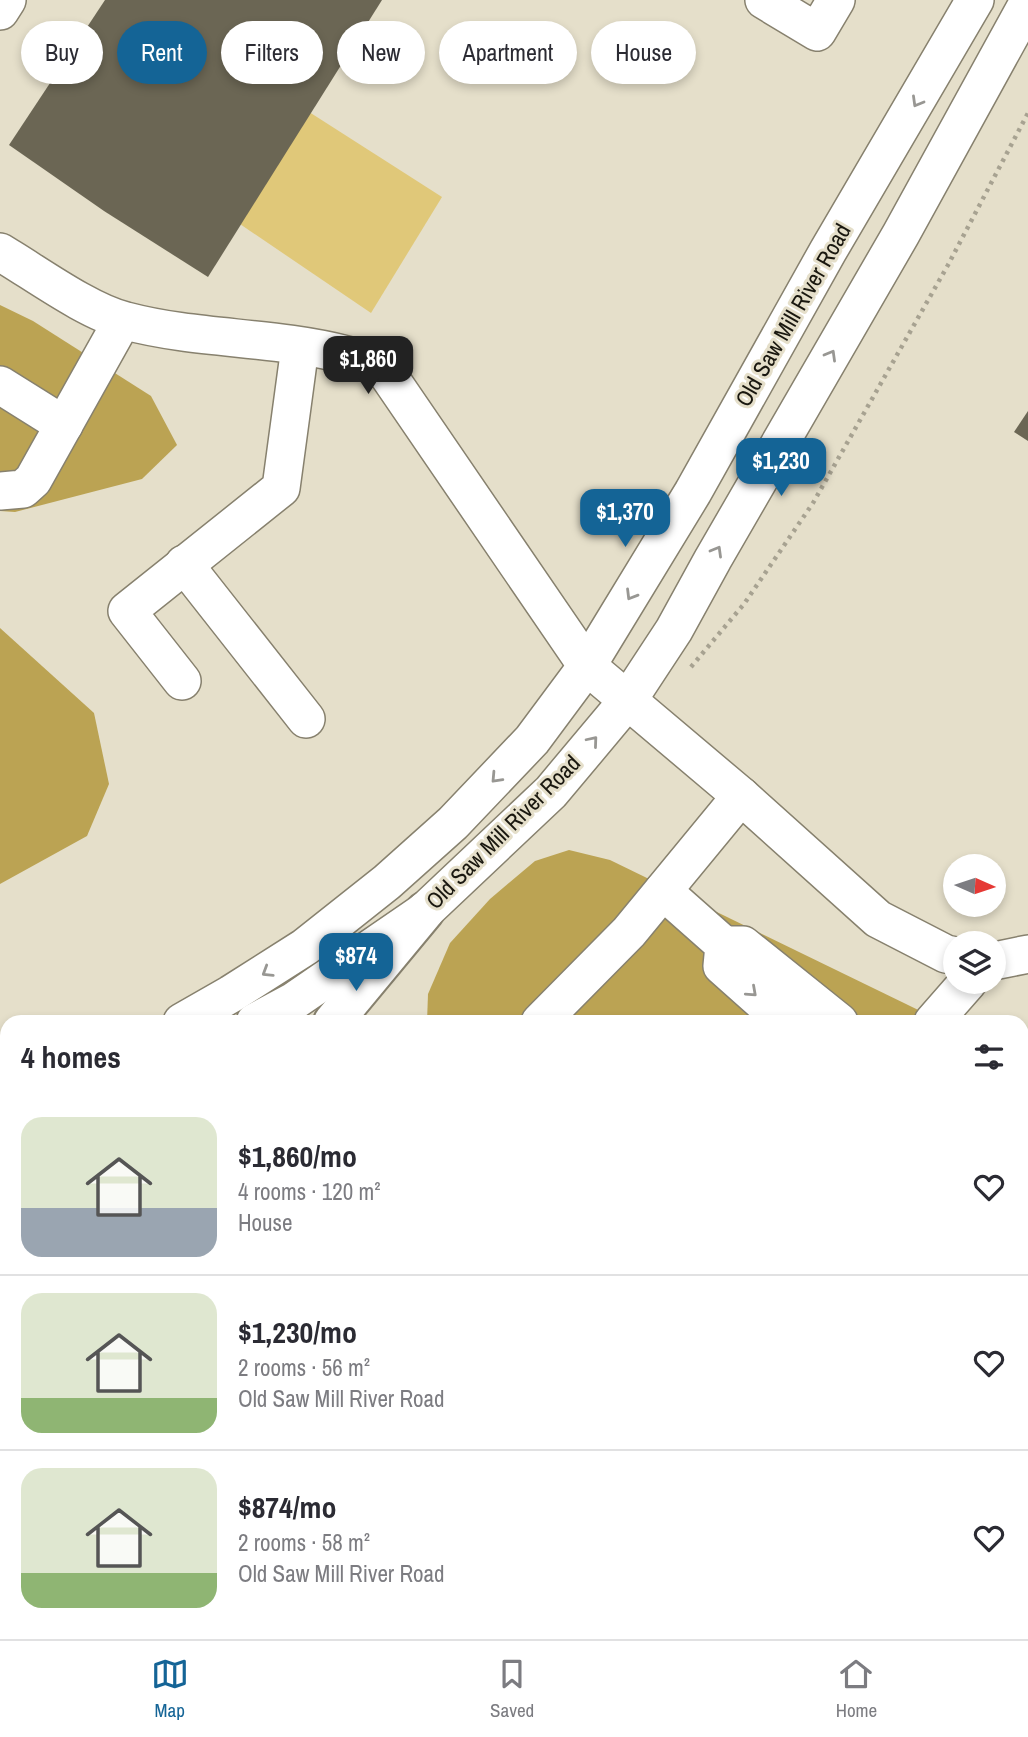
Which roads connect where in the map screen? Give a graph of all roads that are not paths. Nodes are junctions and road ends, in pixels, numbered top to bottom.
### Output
1 (7, 0) edge
2 (764, 0) edge
3 (836, 0) edge
4 (975, 0) edge
5 (1028, 3) edge
6 (0, 11) edge
7 (0, 252) edge
8 (122, 321) junction
9 (300, 347) junction
10 (0, 385) edge
11 (64, 425) junction
12 (0, 491) edge
13 (184, 564) junction
14 (587, 666) junction
15 (182, 681) dead end
16 (628, 701) junction
17 (306, 719) dead end
18 (741, 796) junction
19 (663, 891) junction
20 (425, 911) junction
21 (724, 945) junction
22 (943, 952) edge
23 (1028, 954) edge
24 (1006, 959) edge
25 (958, 994) edge
26 (194, 1015) edge
27 (268, 1015) edge
28 (339, 1015) edge
29 (547, 1015) edge
30 (777, 1015) edge
31 (830, 1015) edge
32 (939, 1015) edge

1 - 6 street
2 - 3 street
4 -> 14 street, Old Saw Mill River Road
16 -> 5 street, Old Saw Mill River Road
7 - 8 street
8 - 9 street
8 - 11 street
9 - 13 street
9 - 14 street
10 - 11 street
11 - 12 street
13 - 15 street
13 - 17 street
14 - 16 street
14 -> 26 street, Old Saw Mill River Road
16 - 18 street
20 -> 16 street, Old Saw Mill River Road
18 - 19 street
18 - 22 street
19 - 21 street
19 - 29 street
20 - 27 street, Old Saw Mill River Road
20 - 28 main road
21 -> 30 street
21 - 31 street
23 - 24 street
25 - 32 street

